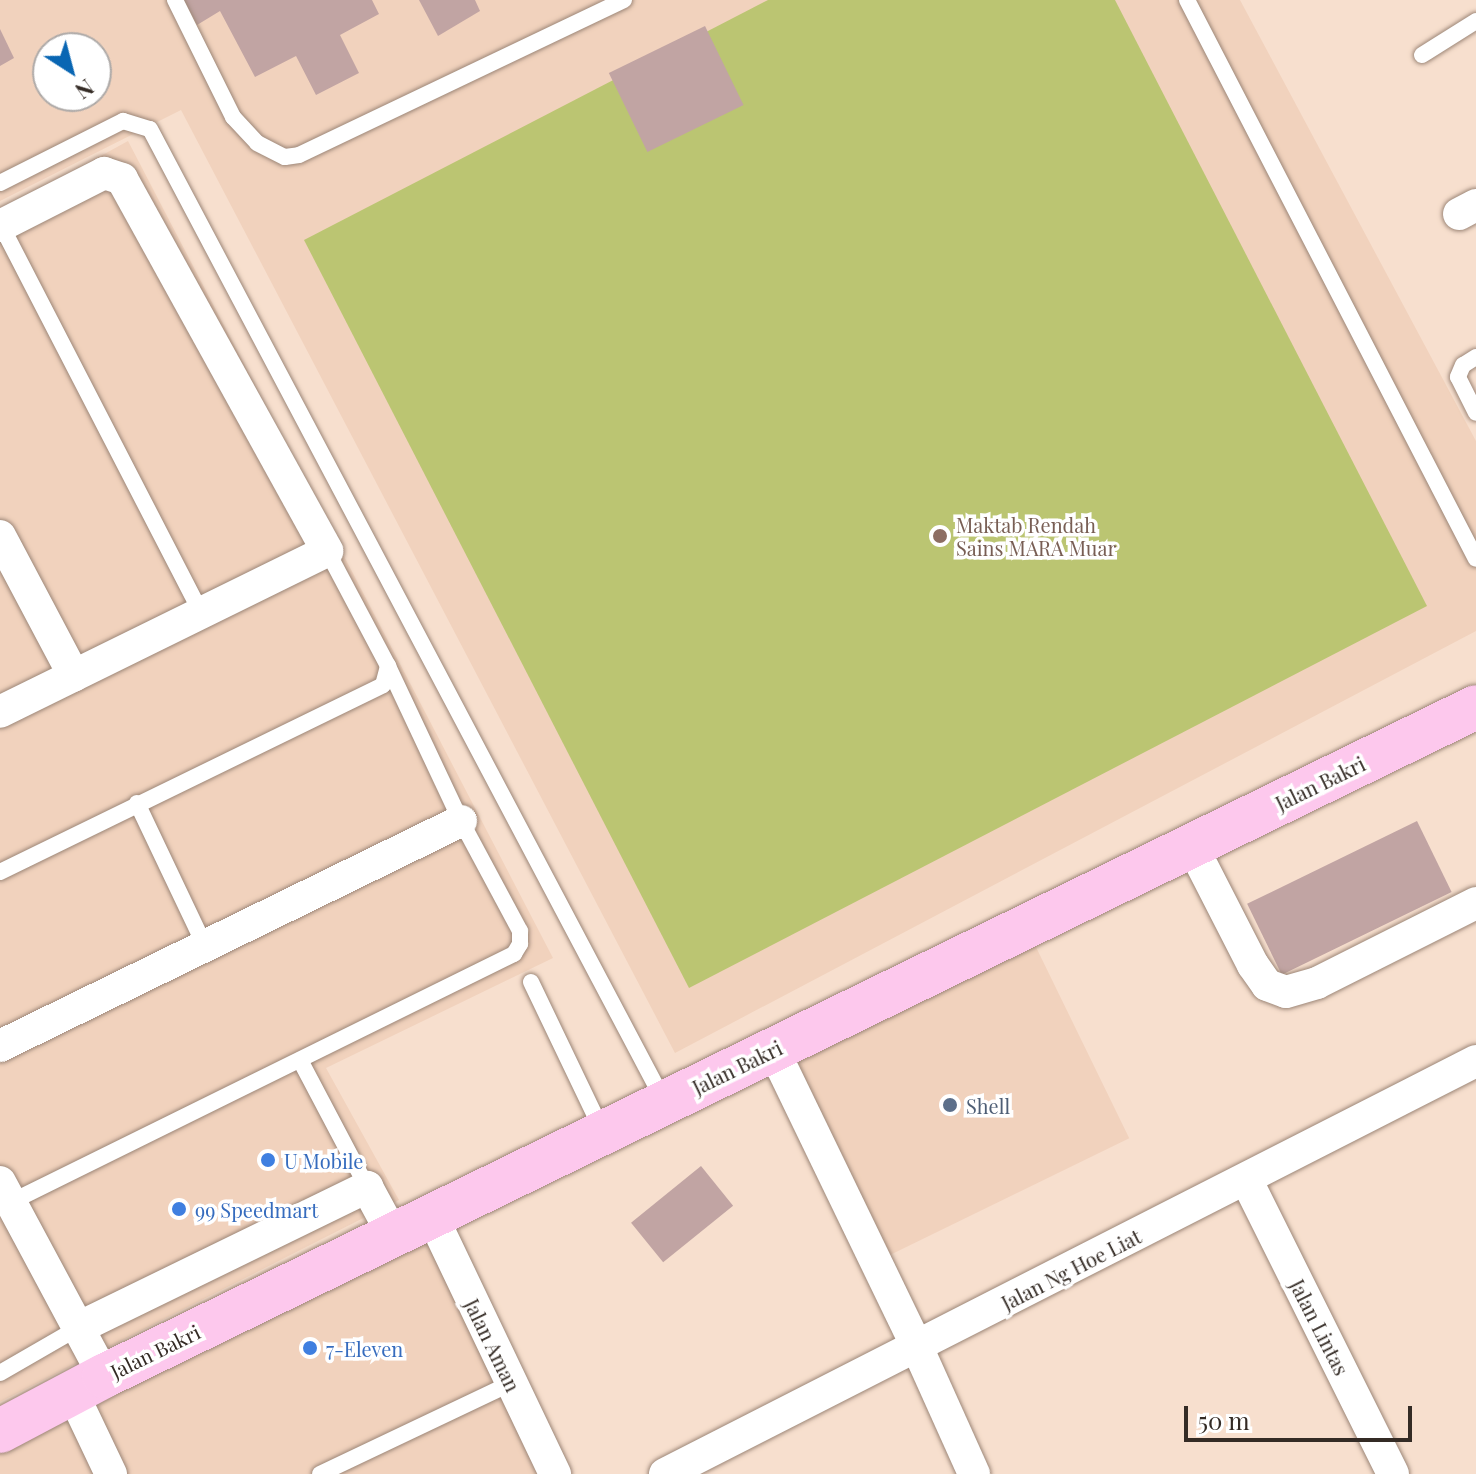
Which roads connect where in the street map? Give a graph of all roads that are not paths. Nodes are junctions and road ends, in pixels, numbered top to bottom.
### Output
1 (175, 0) edge
2 (624, 0) edge
3 (1187, 0) edge
4 (1476, 21) edge
5 (1422, 55) dead end
6 (0, 183) edge
7 (1, 225) edge
8 (1476, 357) edge
9 (1476, 413) edge
10 (0, 536) edge
11 (327, 551) junction
12 (1476, 559) edge
13 (201, 613) junction
14 (388, 666) junction
15 (74, 676) junction
16 (0, 712) edge
17 (1472, 719) edge
18 (137, 803) junction
19 (461, 821) junction
20 (1192, 846) junction
21 (0, 872) edge
22 (1476, 903) edge
23 (206, 948) junction
24 (531, 982) dead end
25 (0, 1046) edge
26 (773, 1049) junction
27 (300, 1060) junction
28 (1476, 1061) edge
29 (665, 1102) junction
30 (603, 1132) junction
31 (1247, 1181) junction
32 (367, 1187) junction
33 (6, 1192) edge
34 (432, 1216) junction
35 (393, 1235) junction
36 (78, 1328) junction
37 (911, 1334) junction
38 (0, 1373) edge
39 (512, 1383) junction
40 (88, 1384) junction
41 (0, 1431) edge
42 (111, 1474) edge
43 (320, 1474) edge
44 (555, 1474) edge
45 (665, 1474) edge
46 (974, 1474) edge
47 (1393, 1474) edge

1 - 2 lane
3 - 12 lane
4 - 5 lane
6 - 29 lane
7 - 11 street
7 - 13 lane
8 - 9 lane
10 - 15 street
11 - 13 street
11 - 14 lane
13 - 15 street
14 - 18 lane
14 - 19 lane
15 - 16 street
17 - 20 main road, Jalan Bakri
18 - 21 lane
18 - 23 lane
19 - 23 street
19 - 27 lane
20 - 22 street
20 - 26 main road, Jalan Bakri
23 - 25 street
24 - 30 lane
26 - 29 main road, Jalan Bakri
26 - 37 street
27 - 32 lane
27 - 33 lane
28 - 31 street, Jalan Ng Hoe Liat
29 - 30 main road, Jalan Bakri
30 - 34 main road, Jalan Bakri
31 - 37 street, Jalan Ng Hoe Liat
31 - 47 street, Jalan Lintas
32 - 35 street
32 - 36 street
33 - 36 street
34 - 35 main road, Jalan Bakri
34 - 39 street, Jalan Aman
35 - 40 main road, Jalan Bakri
36 - 38 lane
36 - 40 street
37 - 45 street, Jalan Ng Hoe Liat
37 - 46 street
39 - 43 lane
39 - 44 street, Jalan Aman
40 - 41 main road, Jalan Bakri
40 - 42 street

